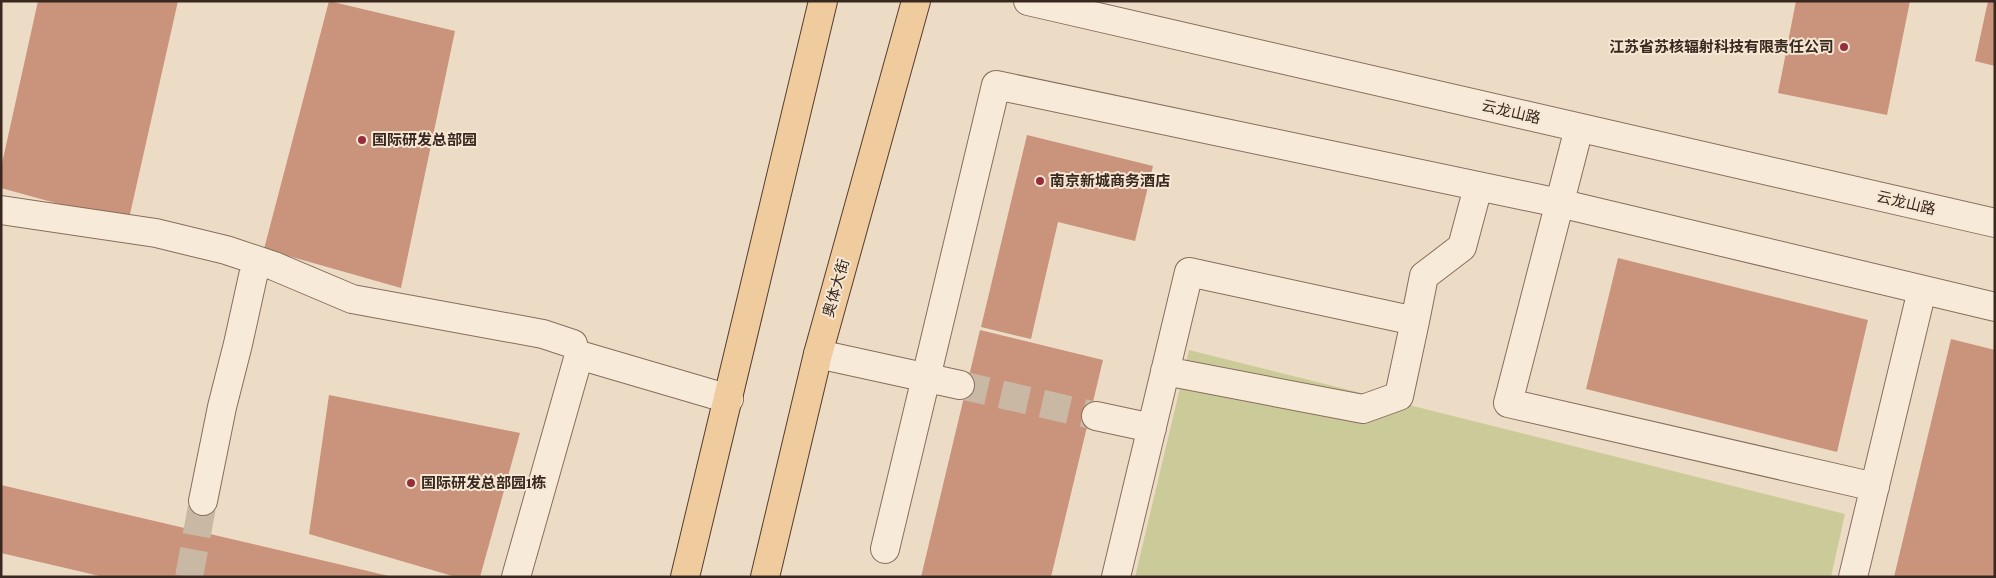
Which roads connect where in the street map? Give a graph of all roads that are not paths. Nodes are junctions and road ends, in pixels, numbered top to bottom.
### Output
1 (823, 1) edge
2 (916, 1) edge
3 (1028, 1) edge
4 (1579, 128) junction
5 (1478, 187) junction
6 (1558, 203) junction
7 (1, 210) edge
8 (1995, 223) edge
9 (259, 261) junction
10 (1922, 290) junction
11 (1995, 307) edge
12 (1415, 321) junction
13 (573, 344) dead end
14 (818, 354) junction
15 (1166, 371) junction
16 (926, 378) junction
17 (960, 385) tunnel mouth
18 (729, 399) junction
19 (1096, 416) tunnel mouth
20 (1152, 428) junction
21 (1875, 486) junction
22 (202, 501) tunnel mouth
23 (885, 549) dead end
24 (516, 577) edge
25 (685, 577) edge
26 (765, 577) edge
27 (1116, 577) edge
28 (1853, 577) edge

1 - 18 main road
2 - 14 main road, 奥体大街
3 - 4 street, 云龙山路
4 - 6 street
4 - 8 street, 云龙山路
5 - 6 street
5 - 12 street
5 - 16 street
6 - 10 street
6 - 21 street
7 - 9 street
9 - 13 street
9 - 22 street
10 - 11 street
10 - 21 street
12 - 15 street
12 - 15 street
14 - 16 street
14 - 26 main road, 奥体大街
15 - 20 street
16 - 17 street
16 - 23 street
18 - 24 street
18 - 25 main road
19 - 20 street
20 - 27 street
21 - 28 street

